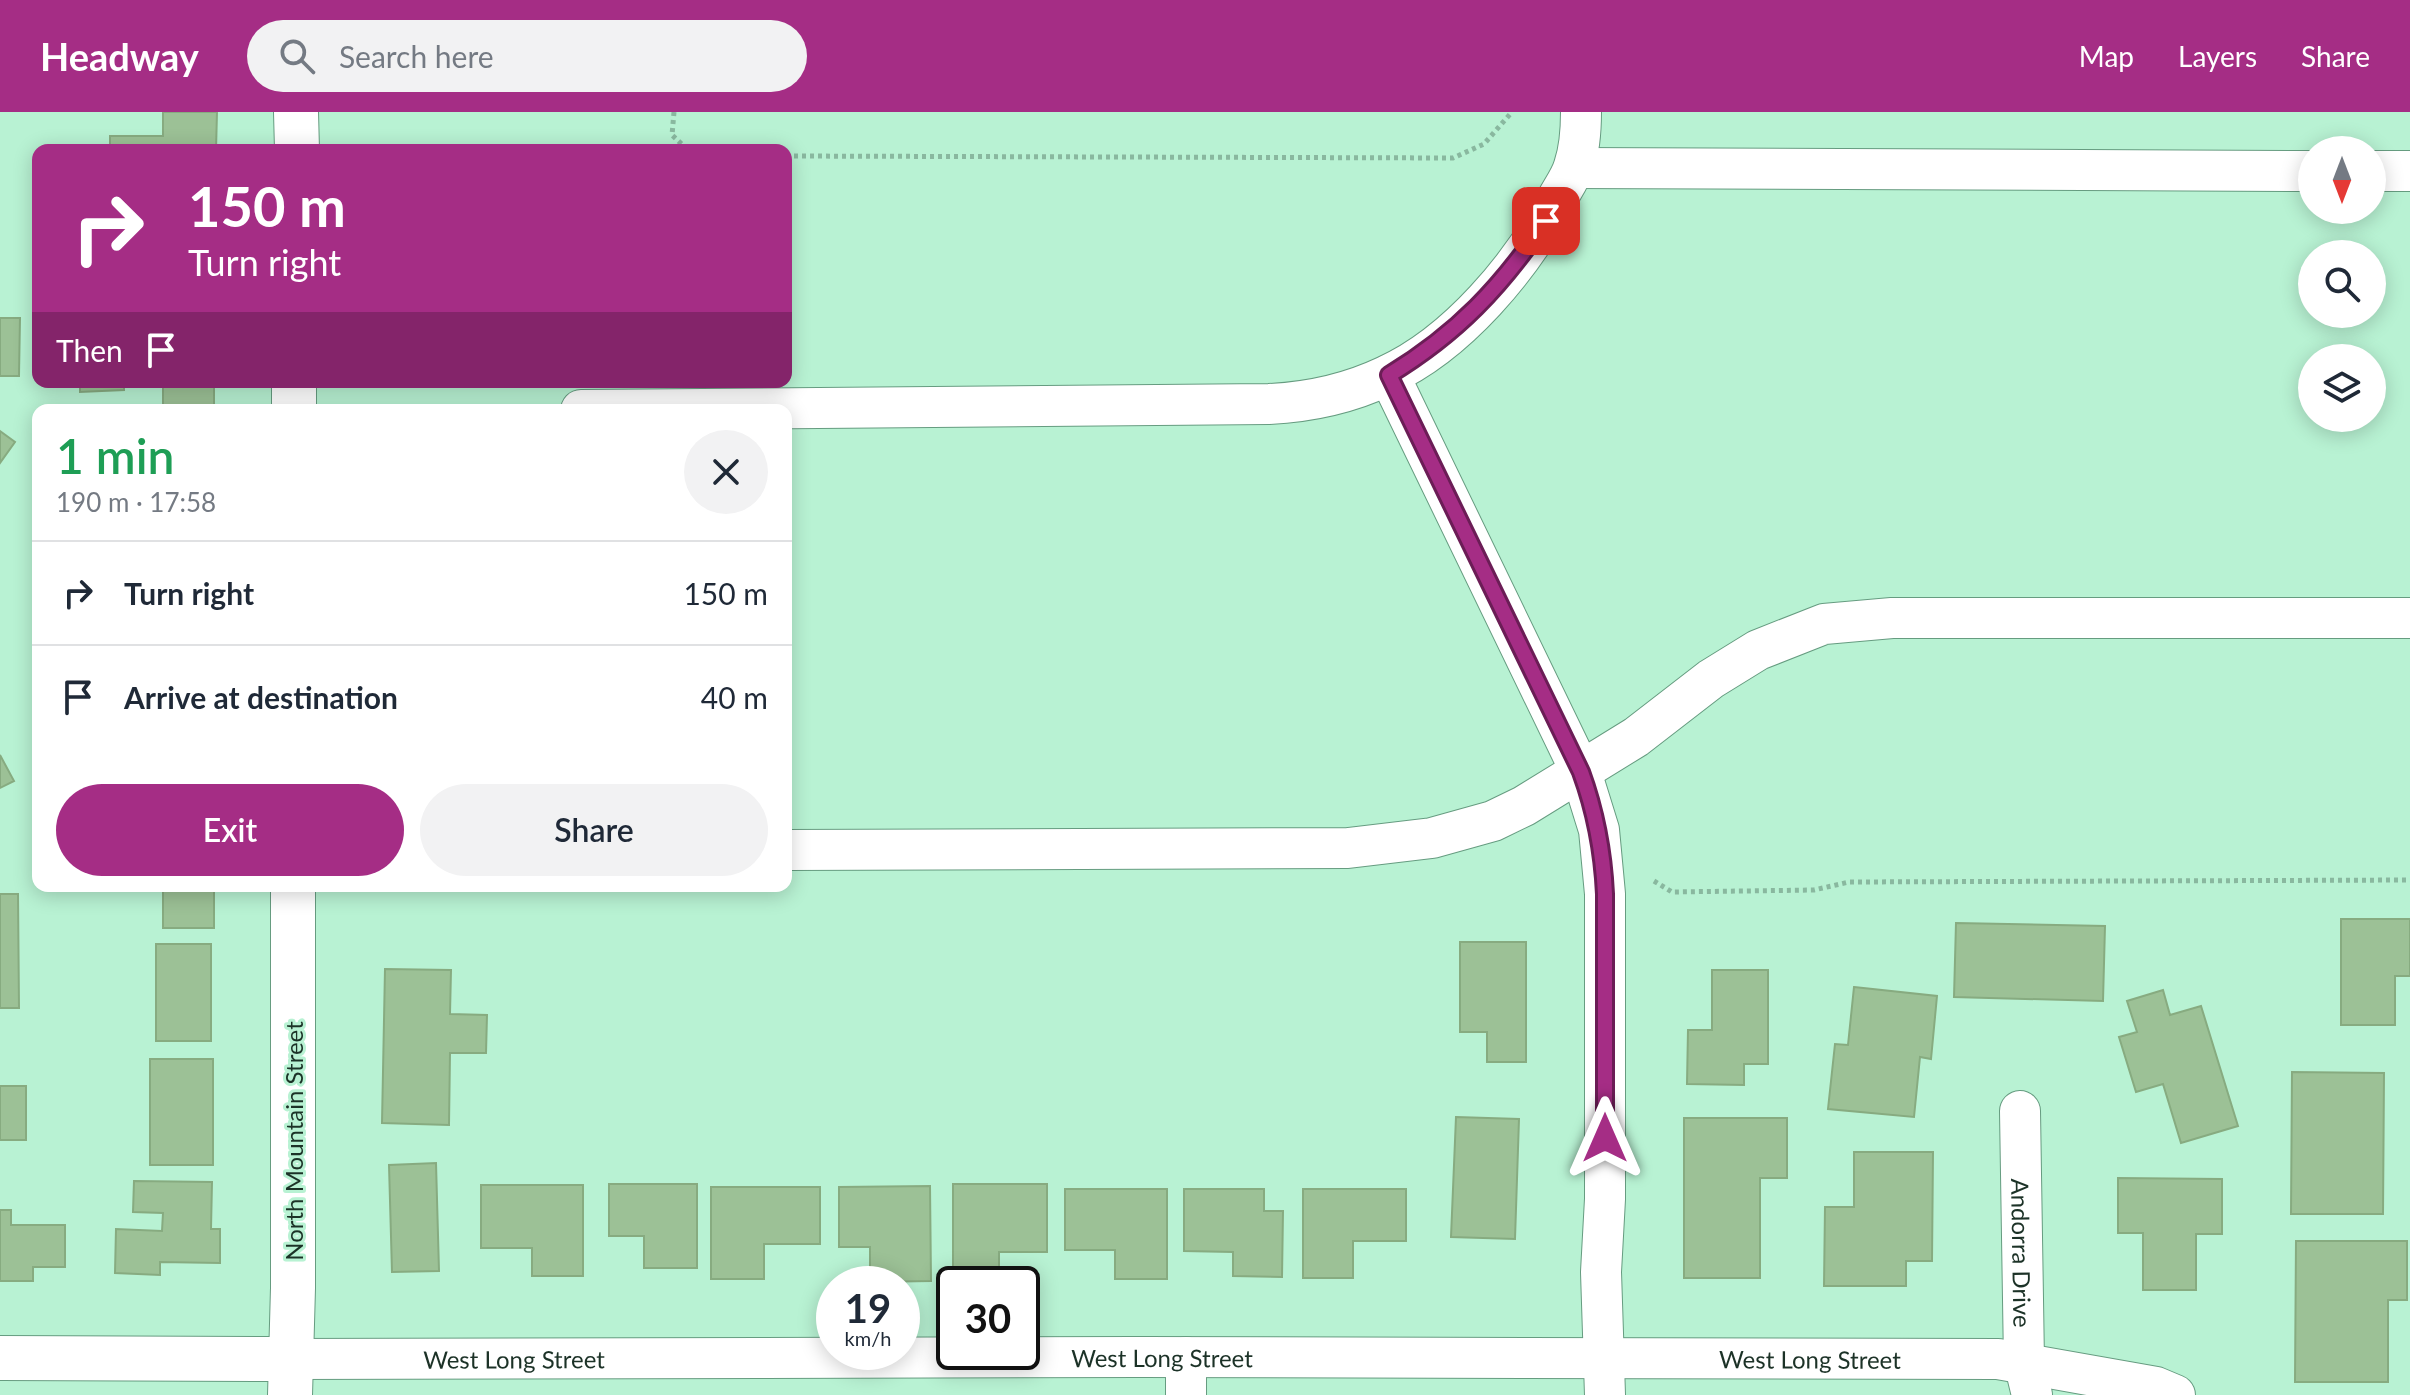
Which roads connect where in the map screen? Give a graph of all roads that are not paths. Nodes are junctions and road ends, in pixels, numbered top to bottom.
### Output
1 (296, 112) edge
2 (1581, 112) edge
3 (297, 144) edge
4 (1574, 168) junction
5 (2298, 171) edge
6 (2386, 171) edge
7 (2410, 171) edge
8 (1389, 375) junction
9 (792, 408) edge
10 (2410, 618) edge
11 (1581, 772) junction
12 (792, 850) edge
13 (293, 892) edge
14 (2020, 1111) dead end
15 (0, 1358) edge
16 (1186, 1376) edge
17 (1605, 1376) edge
18 (290, 1377) edge
19 (2028, 1378) edge
20 (2175, 1395) edge

1 - 3 street
2 - 4 street
4 - 5 street
4 - 8 street
6 - 7 street
8 - 9 street
8 - 11 street
10 - 11 street
11 - 12 street
11 - 17 street
13 - 18 street, North Mountain Street
14 - 19 street, Andorra Drive
15 - 18 street, West Long Street
16 - 17 street, West Long Street
16 - 18 street, West Long Street
17 - 19 street, West Long Street
19 - 20 street, West Long Street

